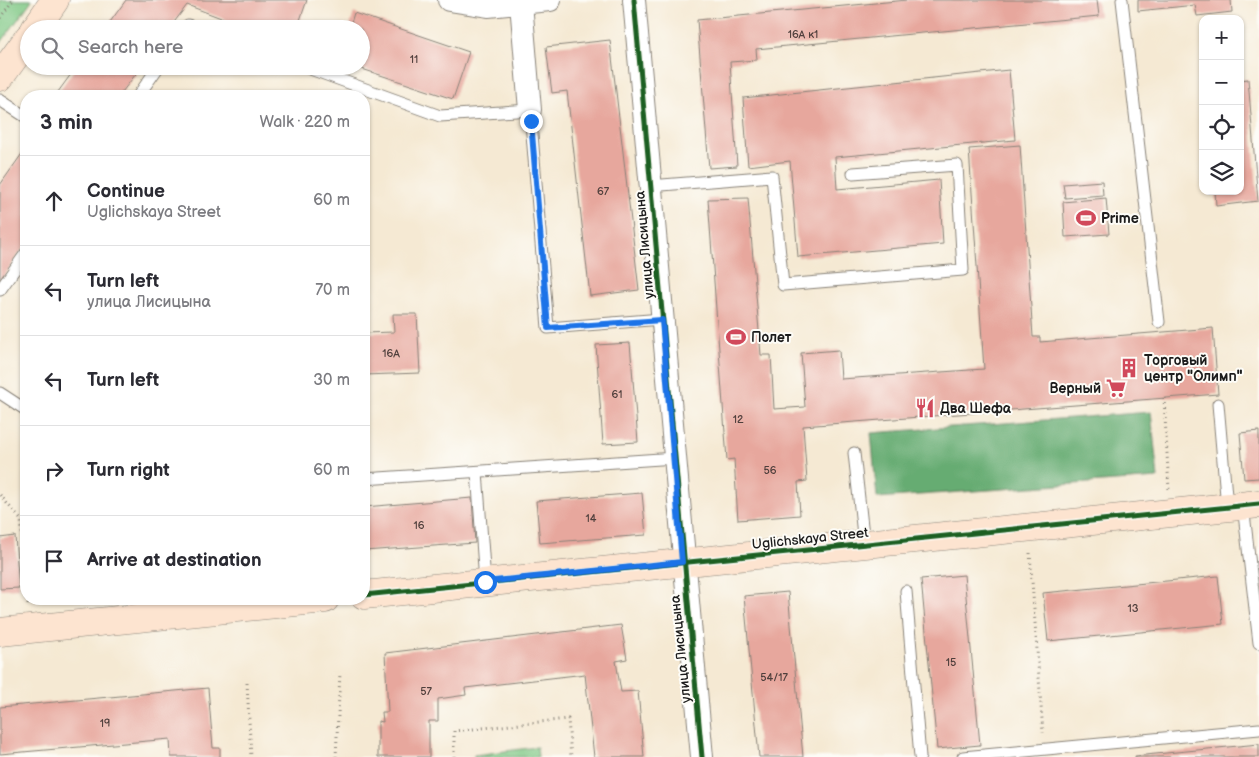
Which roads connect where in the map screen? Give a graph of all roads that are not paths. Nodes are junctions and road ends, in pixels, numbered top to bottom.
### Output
1 (55, 0) edge
2 (450, 0) edge
3 (550, 0) edge
4 (634, 0) edge
5 (1122, 0) edge
6 (521, 2) junction
7 (41, 20) edge
8 (20, 49) edge
9 (153, 75) edge
10 (327, 75) edge
11 (0, 77) edge
12 (142, 90) edge
13 (368, 90) edge
14 (370, 91) edge
15 (0, 100) edge
16 (530, 110) junction
17 (20, 113) edge
18 (853, 173) dead end
19 (650, 186) junction
20 (20, 262) edge
21 (0, 290) edge
22 (662, 320) junction
23 (1159, 322) dead end
24 (0, 393) edge
25 (1218, 404) dead end
26 (20, 406) edge
27 (854, 453) dead end
28 (675, 458) junction
29 (477, 472) junction
30 (370, 479) edge
31 (1243, 505) edge
32 (864, 544) junction
33 (682, 562) junction
34 (485, 582) junction
35 (906, 591) dead end
36 (370, 594) edge
37 (266, 605) edge
38 (0, 632) edge
39 (1259, 642) edge
40 (1259, 729) edge
41 (994, 755) edge
42 (702, 757) edge
43 (920, 757) edge
44 (964, 757) edge

1 - 7 street
2 - 6 street
3 - 6 street
4 - 19 street, улица Лисицына
5 - 23 lane
6 - 16 street
8 - 11 street
9 - 12 lane
10 - 13 lane
14 - 16 lane
15 - 17 lane
16 - 22 lane
18 - 19 lane
19 - 22 street, улица Лисицына
20 - 21 lane
22 - 28 street, улица Лисицына
24 - 26 lane
25 - 31 lane
27 - 32 lane
28 - 29 lane
28 - 33 street, улица Лисицына
29 - 30 lane
29 - 34 lane
31 - 32 street, Uglichskaya Street
31 - 39 lane
32 - 33 street, Uglichskaya Street
33 - 34 street, Uglichskaya Street
33 - 42 street, улица Лисицына
34 - 36 street, Uglichskaya Street
35 - 43 lane
37 - 38 street
40 - 41 lane
41 - 44 lane

